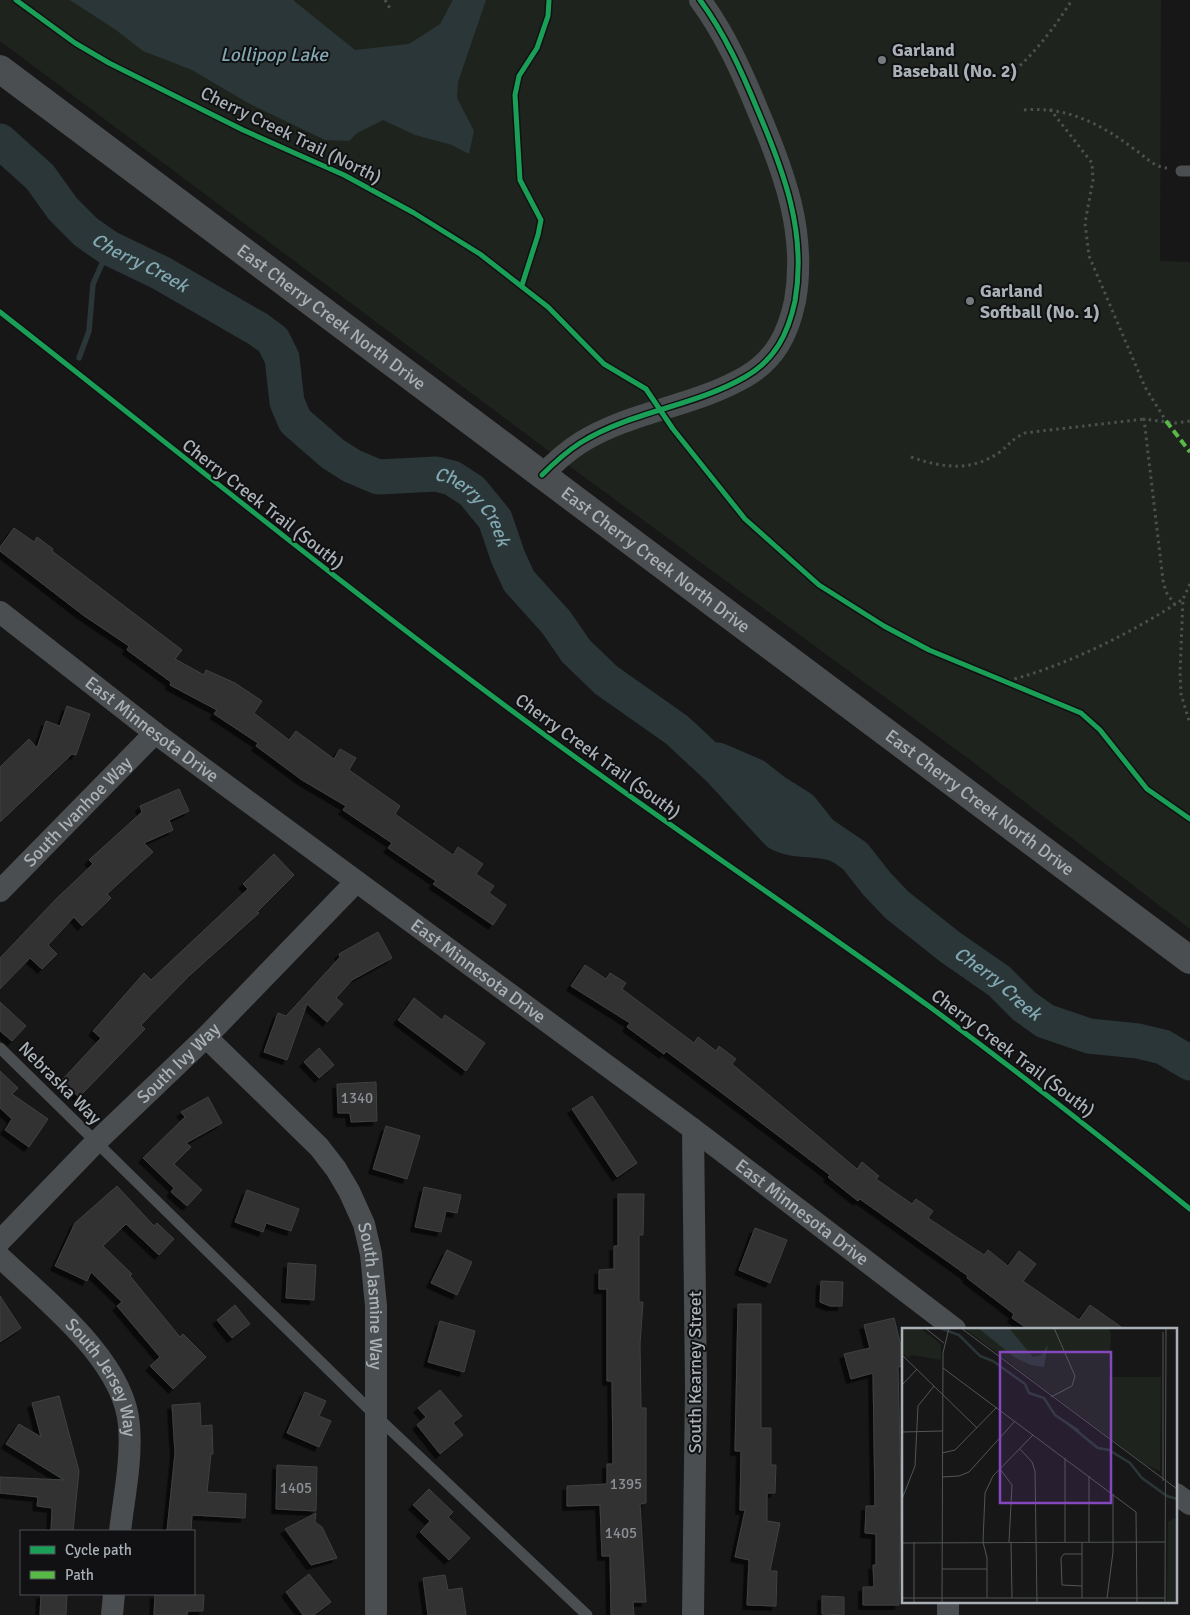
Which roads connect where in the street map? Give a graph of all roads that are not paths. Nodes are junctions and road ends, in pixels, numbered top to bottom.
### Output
1 (700, 0) edge
2 (0, 69) edge
3 (542, 475) junction
4 (0, 612) edge
5 (155, 733) junction
6 (356, 882) junction
7 (0, 891) edge
8 (1190, 960) edge
9 (206, 1037) junction
10 (0, 1048) edge
11 (693, 1129) junction
12 (96, 1143) junction
13 (0, 1241) edge
14 (0, 1257) edge
15 (952, 1328) edge
16 (377, 1417) junction
17 (1178, 1495) edge
18 (1190, 1504) edge
19 (120, 1530) edge
20 (114, 1595) edge
21 (948, 1602) edge
22 (112, 1615) edge
23 (376, 1615) edge
24 (587, 1615) edge
25 (693, 1615) edge
26 (948, 1615) edge

1 - 3 street
2 - 3 street, East Cherry Creek North Drive
3 - 8 street, East Cherry Creek North Drive
4 - 5 street, East Minnesota Drive
5 - 6 street, East Minnesota Drive
5 - 7 street, South Ivanhoe Way
6 - 9 street, South Ivy Way
6 - 11 street, East Minnesota Drive
9 - 12 street, South Ivy Way
9 - 16 street, South Jasmine Way
10 - 12 lane, Nebraska Way
11 - 15 street, East Minnesota Drive
11 - 25 street, South Kearney Street
12 - 13 street, South Ivy Way
12 - 16 lane, Nebraska Way
14 - 19 street, South Jersey Way
16 - 23 street, South Jasmine Way
16 - 24 lane, Nebraska Way
17 - 18 street
20 - 22 street
21 - 26 street

